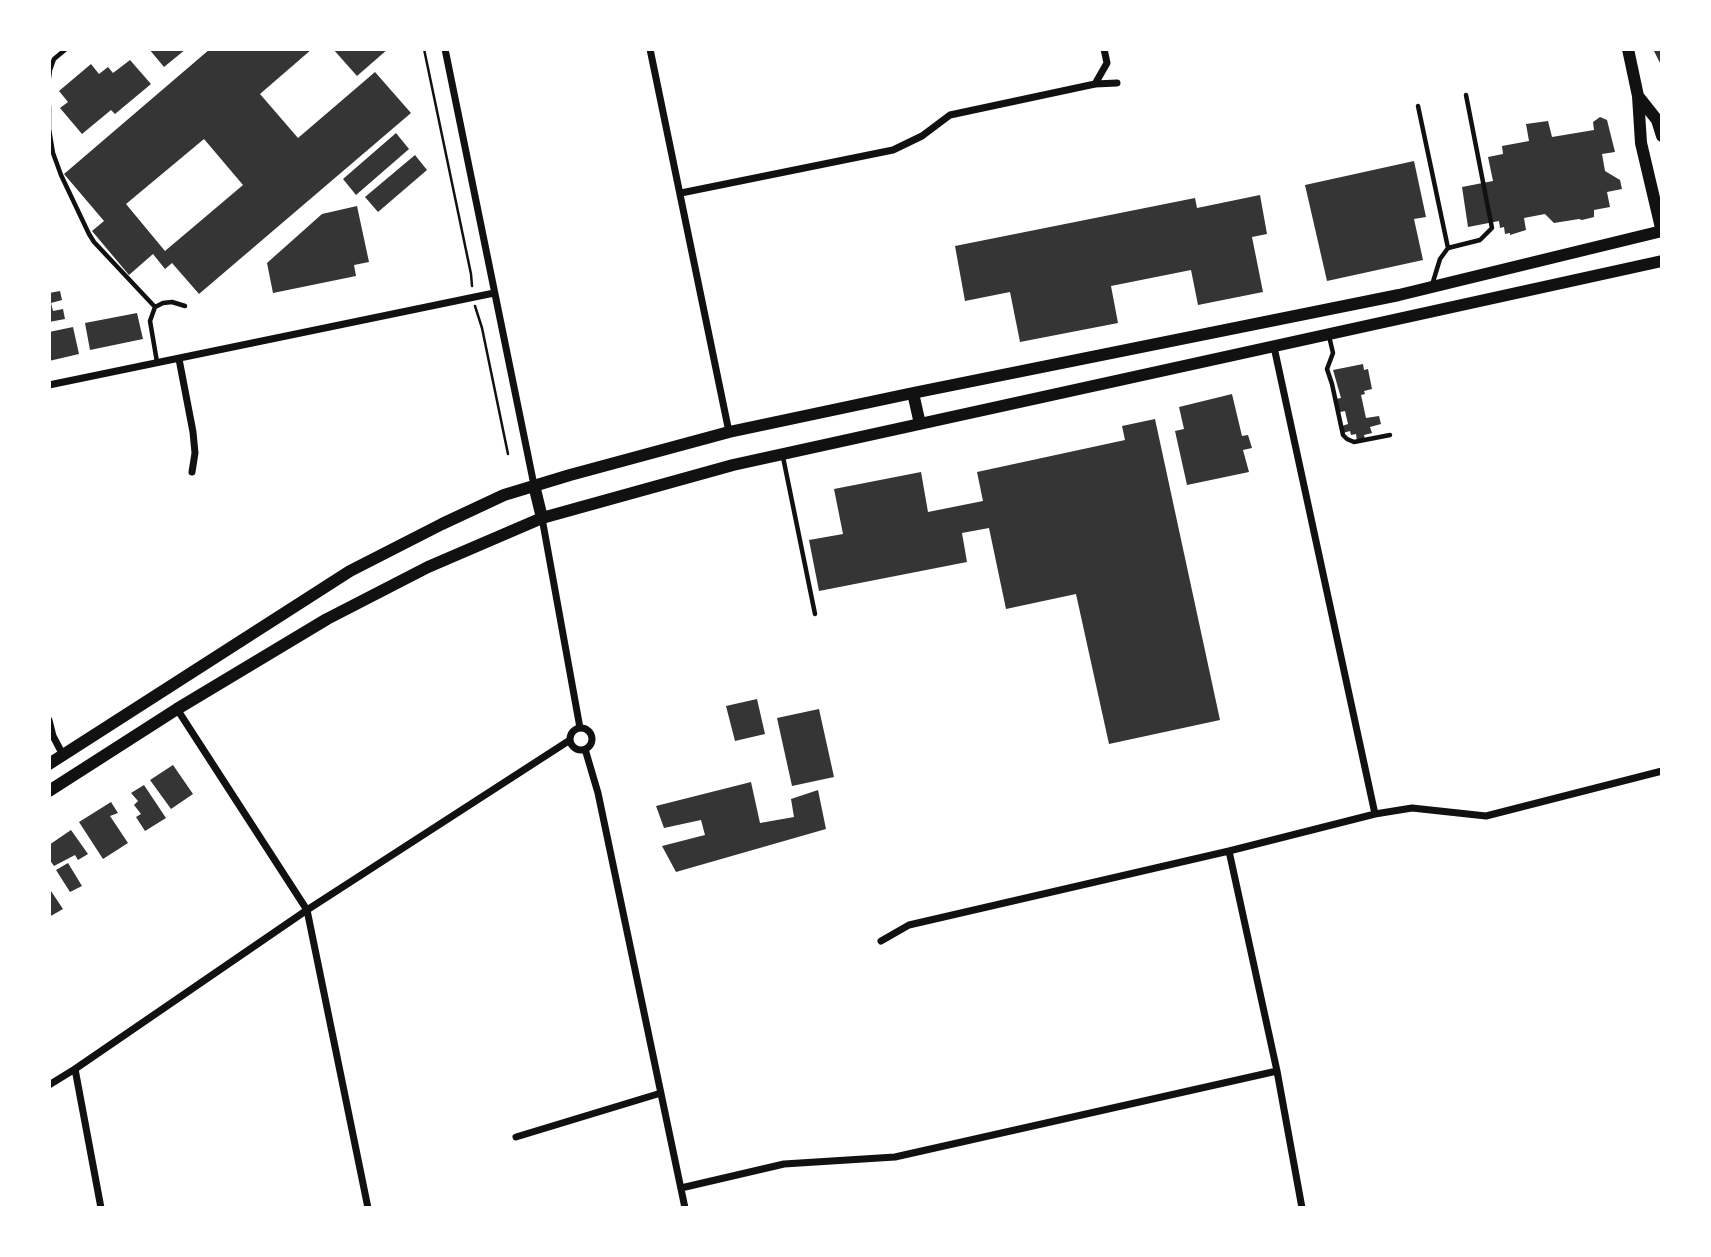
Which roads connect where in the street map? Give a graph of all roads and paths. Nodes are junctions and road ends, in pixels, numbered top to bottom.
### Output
1 (66, 49) edge
2 (424, 49) edge
3 (445, 49) edge
4 (650, 49) edge
5 (1104, 49) edge
6 (1629, 49) edge
7 (49, 78) edge
8 (1117, 83) dead end
9 (1095, 84) junction
10 (1466, 95) dead end
11 (1638, 96) junction
12 (49, 106) edge
13 (1418, 106) dead end
14 (1660, 123) edge
15 (1662, 136) edge
16 (681, 193) junction
17 (1662, 231) edge
18 (1448, 248) junction
19 (1662, 261) edge
20 (1431, 287) junction
21 (494, 293) junction
22 (1404, 294) junction
23 (473, 298) junction
24 (185, 306) dead end
25 (155, 307) junction
26 (1409, 318) junction
27 (1329, 335) junction
28 (1274, 347) junction
29 (179, 359) junction
30 (157, 363) junction
31 (49, 385) edge
32 (913, 393) junction
33 (920, 424) junction
34 (730, 432) junction
35 (1390, 435) dead end
36 (508, 454) dead end
37 (782, 454) junction
38 (192, 472) dead end
39 (534, 485) junction
40 (542, 518) junction
41 (815, 614) dead end
42 (177, 709) junction
43 (49, 720) edge
44 (580, 728) junction
45 (570, 740) junction
46 (585, 749) junction
47 (63, 755) junction
48 (49, 764) edge
49 (1662, 771) edge
50 (49, 791) edge
51 (1375, 814) junction
52 (1230, 851) junction
53 (307, 910) junction
54 (881, 941) dead end
55 (75, 1069) junction
56 (1277, 1071) junction
57 (49, 1085) edge
58 (661, 1093) junction
59 (516, 1138) dead end
60 (681, 1188) junction
61 (101, 1208) edge
62 (368, 1208) edge
63 (685, 1208) edge
64 (1302, 1208) edge

1 - 7 lane
2 - 23 path
3 - 21 street
4 - 16 street
5 - 9 street
6 - 11 main road
8 - 9 street
9 - 16 street
10 - 18 lane
11 - 14 main road
11 - 17 main road
12 - 25 lane
13 - 18 lane
14 - 15 main road
16 - 34 street
17 - 20 main road
18 - 20 lane
19 - 26 main road
20 - 22 main road
21 - 23 street
21 - 39 street
22 - 26 main road
22 - 32 main road
23 - 29 street
23 - 36 path
24 - 25 lane
25 - 30 lane
26 - 27 main road
27 - 28 main road
27 - 35 lane
28 - 33 main road
28 - 51 street
29 - 30 street
29 - 38 street
30 - 31 street
32 - 33 main road
32 - 34 main road
33 - 37 main road
34 - 39 main road
37 - 40 main road
37 - 41 lane
39 - 40 main road
39 - 47 main road
40 - 42 main road
40 - 44 street
42 - 50 main road
42 - 53 street
43 - 47 street
44 - 45 street
44 - 46 street
45 - 46 street
45 - 53 street
46 - 58 street
47 - 48 main road
49 - 51 street
51 - 52 street
52 - 54 street
52 - 56 street
53 - 55 street
53 - 62 street
55 - 57 street
55 - 61 street
56 - 60 street
56 - 64 street
58 - 59 street
58 - 60 street
60 - 63 street

